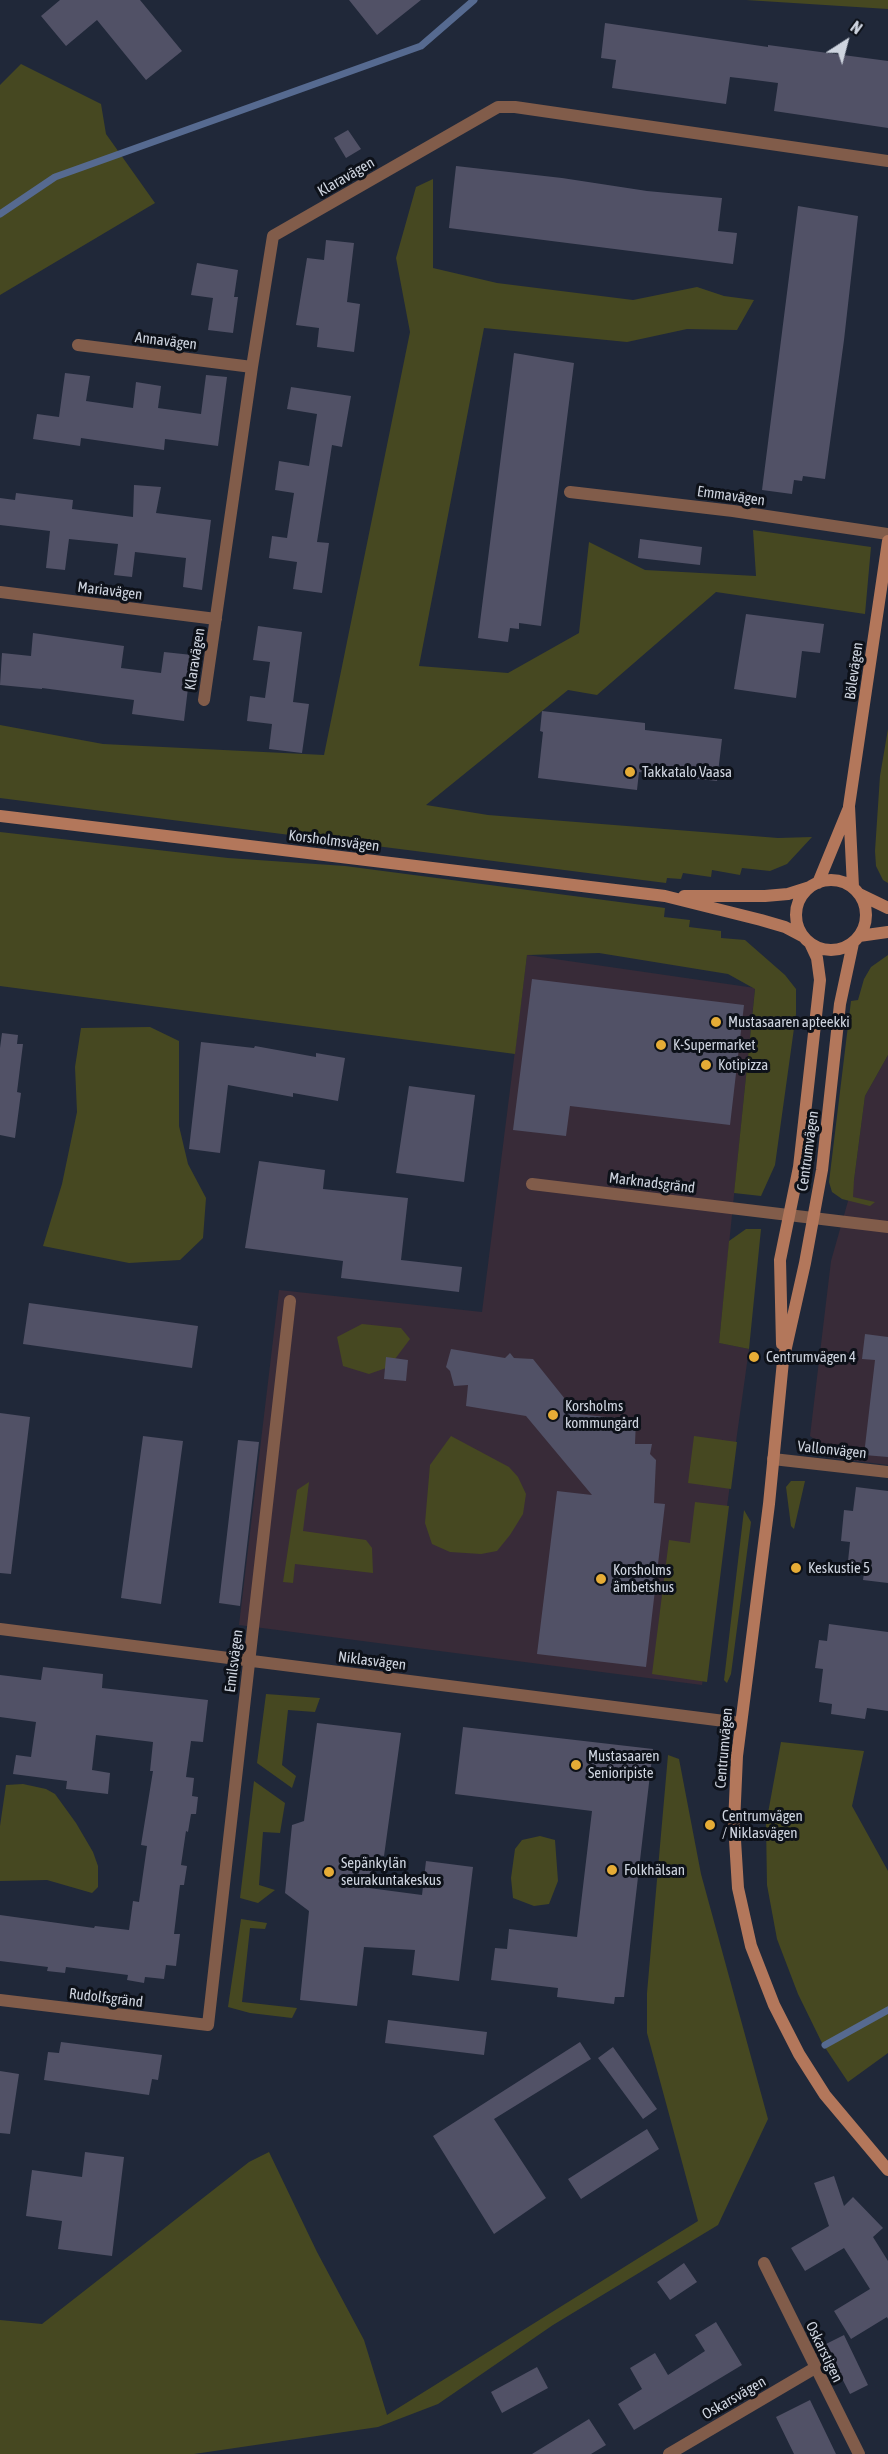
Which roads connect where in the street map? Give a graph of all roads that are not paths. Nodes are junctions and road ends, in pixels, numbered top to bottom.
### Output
1 (888, 161) edge
2 (78, 345) dead end
3 (252, 367) junction
4 (570, 492) dead end
5 (888, 534) edge
6 (888, 541) edge
7 (0, 592) edge
8 (216, 619) junction
9 (204, 700) dead end
10 (849, 806) junction
11 (0, 816) edge
12 (814, 885) junction
13 (856, 891) junction
14 (665, 896) junction
15 (888, 908) edge
16 (888, 932) edge
17 (807, 940) junction
18 (856, 940) junction
19 (532, 1185) dead end
20 (789, 1214) junction
21 (813, 1217) junction
22 (888, 1227) edge
23 (290, 1301) dead end
24 (783, 1360) junction
25 (773, 1459) junction
26 (888, 1472) edge
27 (0, 1629) edge
28 (249, 1660) junction
29 (740, 1723) junction
30 (0, 2000) edge
31 (208, 2025) joint
32 (888, 2170) edge
33 (764, 2262) dead end
34 (815, 2368) junction
35 (669, 2454) edge
36 (860, 2454) edge

1 - 3 street, Klaravägen
2 - 3 street, Annavägen
3 - 8 street, Klaravägen
4 - 5 street, Emmavägen
6 - 10 main road, Bölevägen
7 - 8 street, Mariavägen
8 - 9 street, Klaravägen
10 - 12 main road, Bölevägen
10 - 13 main road, Bölevägen
11 - 14 main road, Korsholmsvägen
12 - 13 main road
12 - 14 main road, Korsholmsvägen
12 - 17 main road
13 - 15 main road
13 - 18 main road
14 - 17 main road, Korsholmsvägen
16 - 18 main road
17 - 18 main road
17 - 20 main road, Centrumvägen
18 - 21 main road, Centrumvägen
19 - 20 street, Marknadsgränd
20 - 21 street, Marknadsgränd
20 - 24 main road, Centrumvägen
21 - 22 street, Marknadsgränd
21 - 24 main road, Centrumvägen
23 - 28 street, Emilsvägen
24 - 25 main road, Centrumvägen
25 - 26 street, Vallonvägen
25 - 29 main road, Centrumvägen
27 - 28 street, Niklasvägen
28 - 29 street, Niklasvägen
28 - 31 street, Emilsvägen
29 - 32 main road, Centrumvägen
30 - 31 street, Rudolfsgränd
33 - 34 street, Oskarstigen
34 - 35 street, Oskarsvägen
34 - 36 street, Oskarstigen

